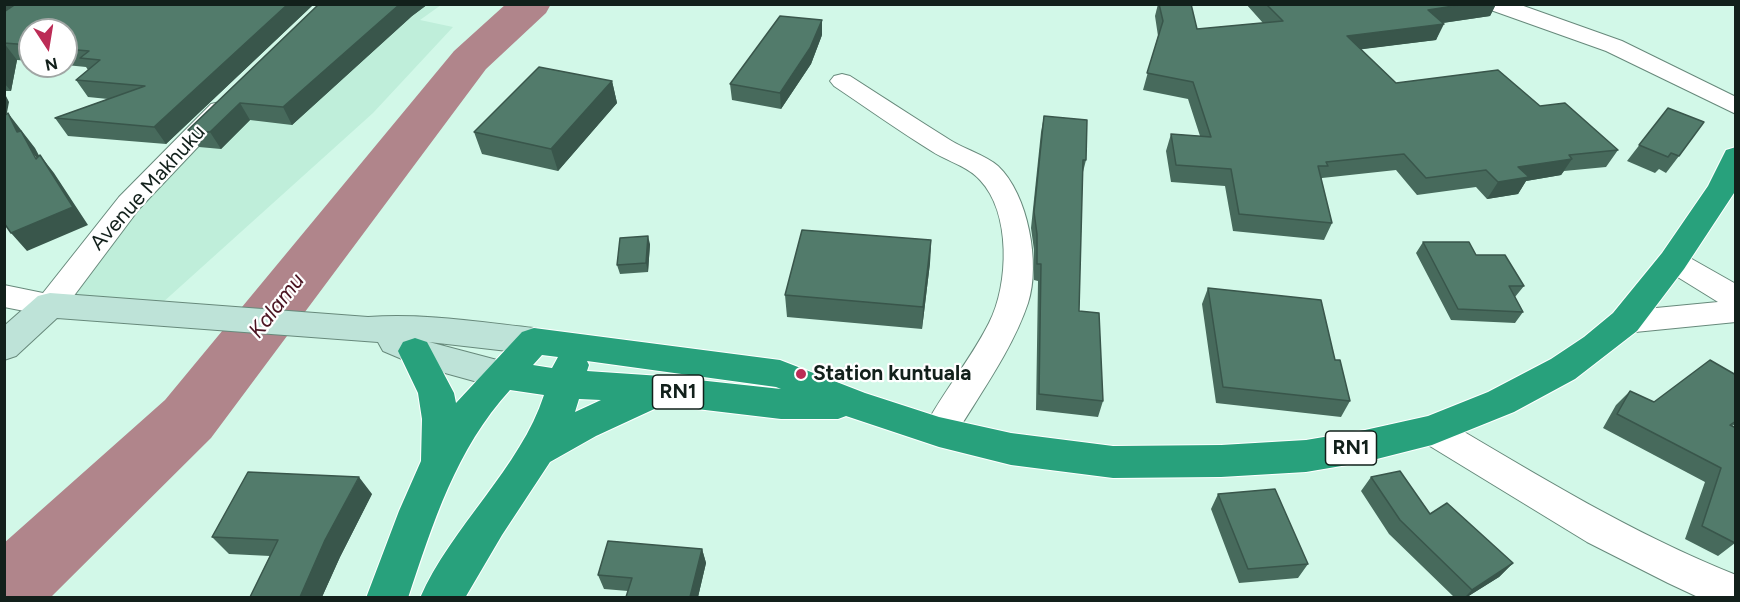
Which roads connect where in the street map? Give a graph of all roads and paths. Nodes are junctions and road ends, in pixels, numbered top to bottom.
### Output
1 (1496, 4) edge
2 (842, 81) dead end
3 (235, 95) edge
4 (1736, 107) edge
5 (1736, 156) edge
6 (1673, 261) junction
7 (4, 296) edge
8 (1736, 298) edge
9 (50, 304) junction
10 (1736, 311) edge
11 (1625, 322) junction
12 (356, 329) junction
13 (534, 341) junction
14 (4, 347) edge
15 (579, 347) junction
16 (415, 351) junction
17 (502, 375) junction
18 (565, 384) junction
19 (661, 390) junction
20 (854, 404) junction
21 (1432, 430) junction
22 (939, 432) junction
23 (537, 451) junction
24 (440, 463) junction
25 (1736, 594) edge
26 (387, 597) edge
27 (441, 597) edge

1 - 4 street
2 - 22 street
3 - 9 street, Avenue Makhuku
5 - 6 highway, RN1
6 - 8 street
6 - 11 highway, RN1
7 - 9 street
9 - 12 main road
9 - 14 main road
10 - 11 street
11 - 21 highway, RN1
12 - 13 main road
12 - 16 main road
13 - 15 highway, RN1
13 - 17 highway
15 - 18 highway
15 - 20 highway, RN1
16 - 17 main road
16 - 24 highway
17 - 18 highway, RN1
17 - 24 highway
18 - 19 highway, RN1
18 - 23 highway
19 - 20 highway, RN1
19 - 23 highway
20 - 22 highway, RN1
21 - 22 highway, RN1
21 - 25 street
23 - 27 highway
24 - 26 highway

